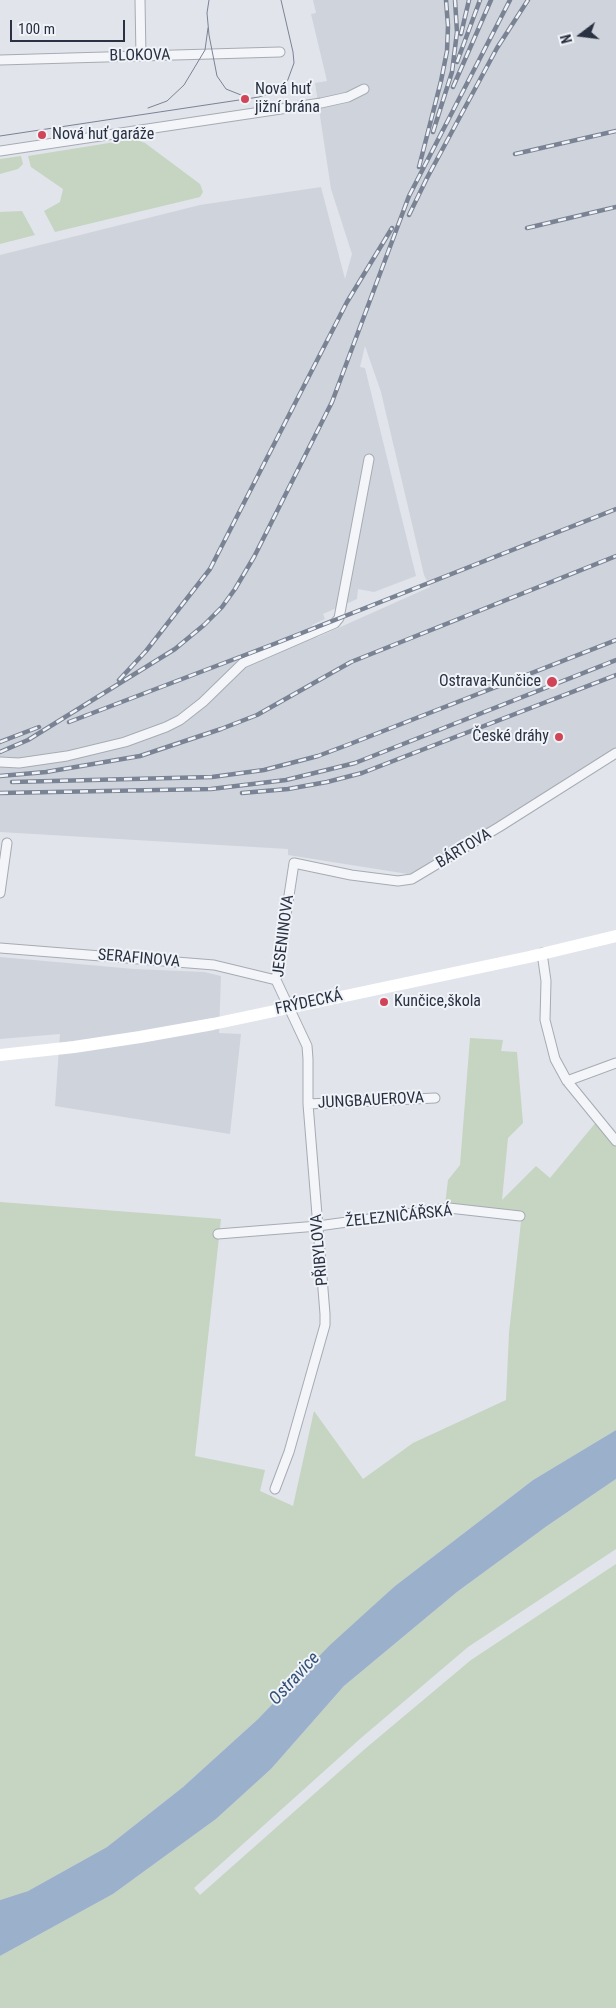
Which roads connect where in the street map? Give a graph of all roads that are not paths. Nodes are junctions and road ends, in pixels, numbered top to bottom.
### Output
1 (140, 0) edge
2 (280, 52) dead end
3 (141, 56) junction
4 (0, 60) edge
5 (364, 89) dead end
6 (0, 151) edge
7 (369, 459) dead end
8 (616, 753) edge
9 (0, 762) edge
10 (7, 843) dead end
11 (294, 862) joint
12 (0, 893) edge
13 (616, 936) edge
14 (0, 948) edge
15 (542, 954) junction
16 (276, 980) junction
17 (288, 1008) junction
18 (0, 1055) edge
19 (616, 1063) edge
20 (567, 1081) junction
21 (434, 1098) dead end
22 (308, 1104) junction
23 (616, 1141) edge
24 (520, 1216) dead end
25 (318, 1226) junction
26 (218, 1234) dead end
27 (275, 1489) dead end

1 - 3 street
2 - 3 street, BLOKOVA
3 - 4 street, BLOKOVA
5 - 6 street
7 - 9 street
8 - 11 street, BÁRTOVA
10 - 12 street
11 - 16 street, JESENINOVA
13 - 15 main road, FRÝDECKÁ
14 - 16 street, SERAFINOVA
15 - 17 main road, FRÝDECKÁ
15 - 20 street
16 - 17 street, JESENINOVA
17 - 18 main road, FRÝDECKÁ
17 - 22 street, PŘIBYLOVA
19 - 20 street
20 - 23 street
21 - 22 street, JUNGBAUEROVA
22 - 25 street, PŘIBYLOVA
24 - 25 street, ŽELEZNIČÁŘSKÁ
25 - 26 street, ŽELEZNIČÁŘSKÁ
25 - 27 street, PŘIBYLOVA

